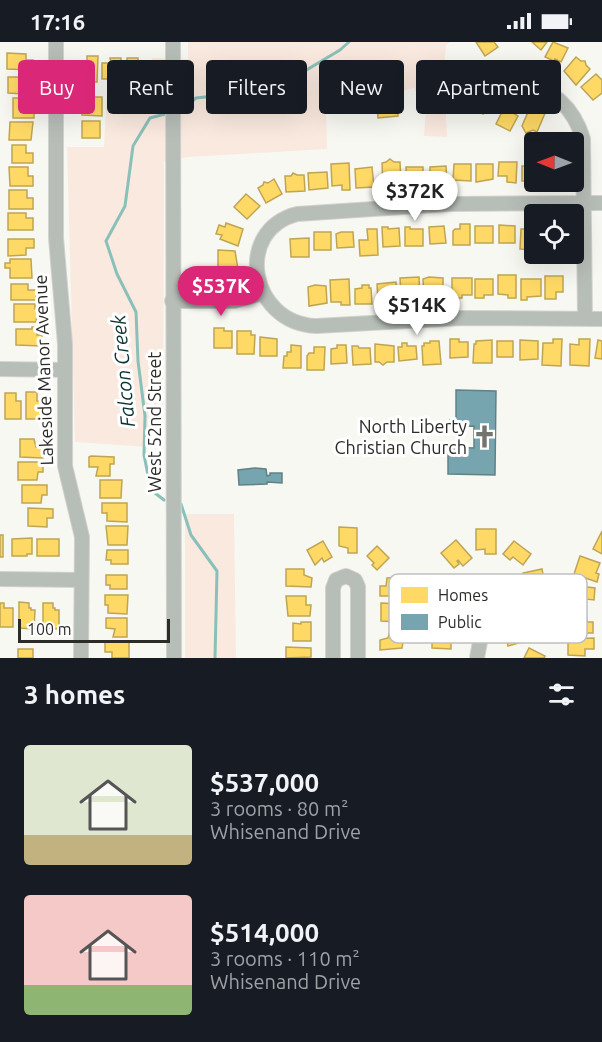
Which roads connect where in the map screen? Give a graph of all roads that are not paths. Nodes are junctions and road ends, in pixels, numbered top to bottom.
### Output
1 (56, 42) edge
2 (173, 42) edge
3 (561, 101) edge
4 (585, 203) junction
5 (602, 204) edge
6 (263, 292) junction
7 (172, 301) junction
8 (585, 318) junction
9 (602, 319) edge
10 (0, 369) edge
11 (65, 370) junction
12 (0, 579) edge
13 (81, 580) junction
14 (480, 643) edge
15 (81, 658) edge
16 (174, 658) edge
17 (333, 658) edge
18 (358, 658) edge
19 (477, 658) edge

1 - 11 street, Lakeside Manor Avenue
2 - 7 street, West 52nd Street
3 - 4 street
4 - 5 street
4 - 6 street
4 - 8 street
6 - 7 street
6 - 8 street
7 - 16 street, West 52nd Street
8 - 9 street
10 - 11 street
11 - 13 street, Lakeside Manor Avenue
12 - 13 street
13 - 15 street, Lakeside Manor Avenue
14 - 19 street
17 - 18 street

